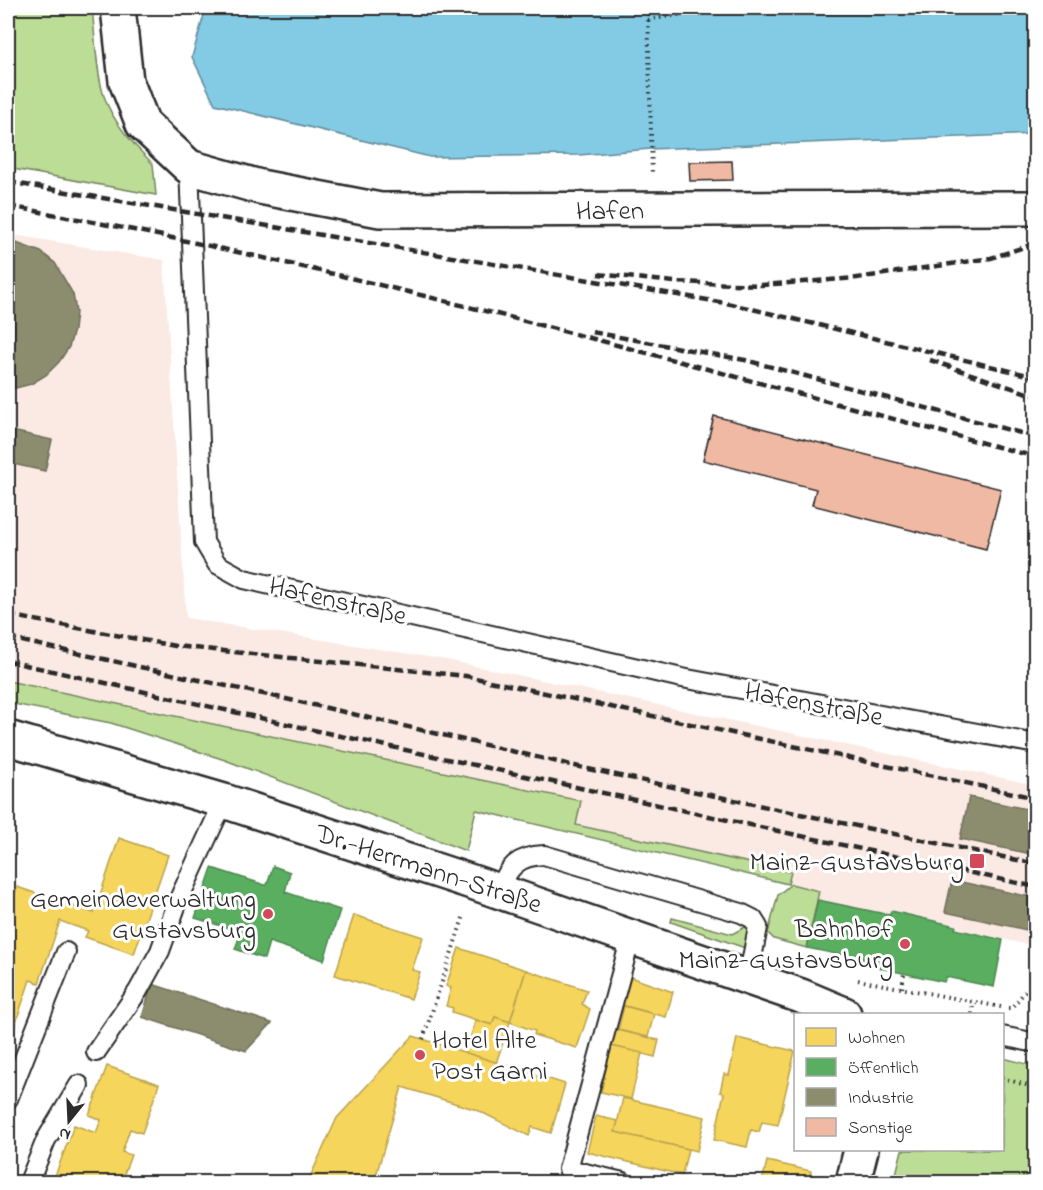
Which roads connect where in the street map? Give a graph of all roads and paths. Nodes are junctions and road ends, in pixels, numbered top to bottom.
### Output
1 (118, 8) edge
2 (648, 8) edge
3 (719, 8) edge
4 (648, 20) junction
5 (189, 167) junction
6 (1035, 208) edge
7 (654, 209) junction
8 (8, 738) edge
9 (1035, 744) edge
10 (224, 801) junction
11 (487, 887) junction
12 (631, 937) junction
13 (66, 952) dead end
14 (904, 973) dead end
15 (748, 979) junction
16 (1035, 979) edge
17 (902, 988) dead end
18 (842, 1013) edge
19 (972, 1013) edge
20 (1004, 1036) edge
21 (423, 1039) dead end
22 (1035, 1043) edge
23 (96, 1052) dead end
24 (1004, 1079) edge
25 (79, 1085) dead end
26 (1035, 1088) edge
27 (8, 1098) edge
28 (861, 1151) edge
29 (29, 1182) edge
30 (623, 1182) edge
31 (854, 1182) edge

1 - 5 street
2 - 4 path
3 - 4 path
4 - 7 path
5 - 7 street, Hafen
5 - 9 lane, Hafenstraße
6 - 7 street, Hafen
8 - 10 street, Dr.-Herrmann-Straße
10 - 11 street, Dr.-Herrmann-Straße
10 - 23 lane
11 - 12 street, Dr.-Herrmann-Straße
11 - 15 lane
11 - 21 path
12 - 15 street, Dr.-Herrmann-Straße
12 - 30 lane
13 - 27 lane
14 - 17 path
15 - 18 street, Dr.-Herrmann-Straße
16 - 19 path
20 - 22 lane
24 - 26 path
25 - 29 lane
28 - 31 street

